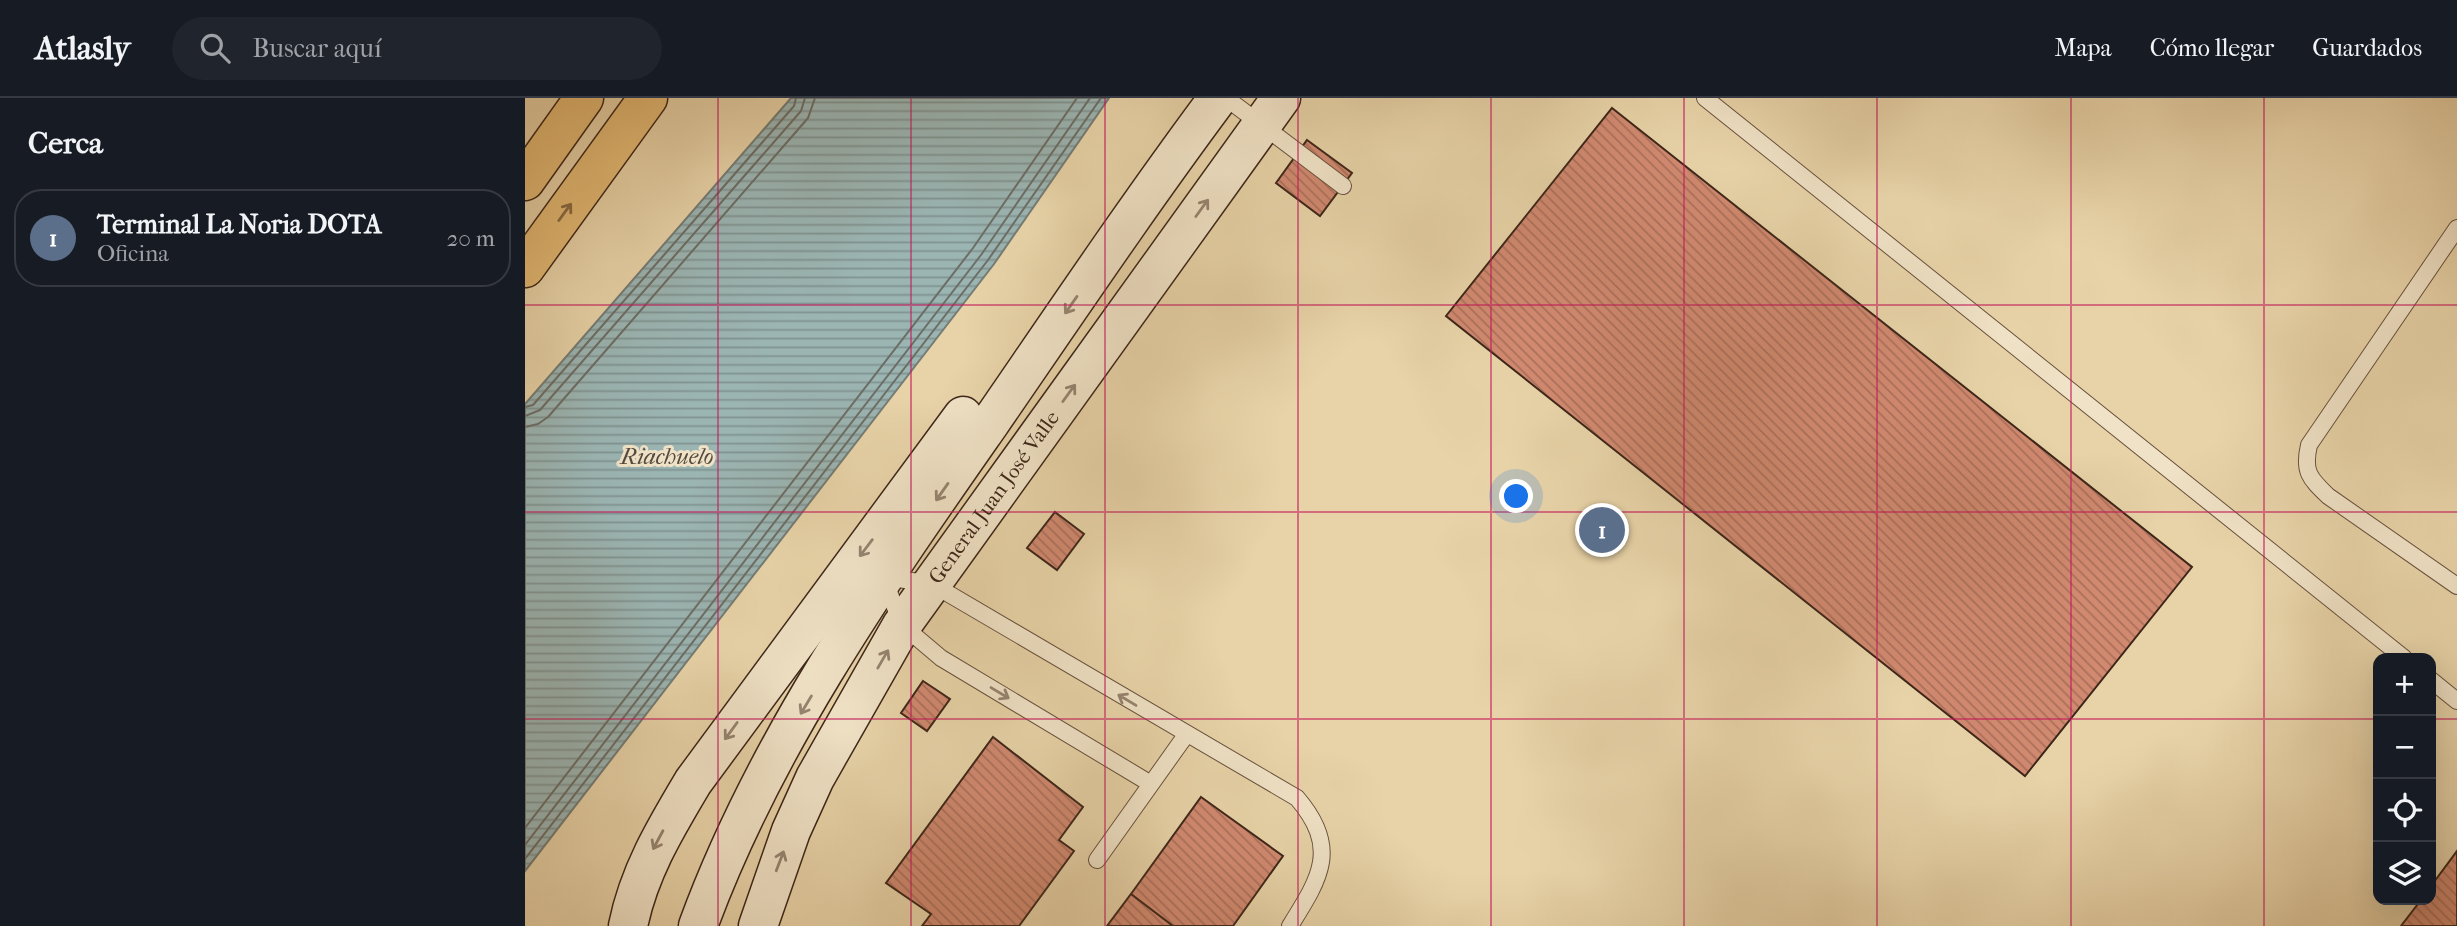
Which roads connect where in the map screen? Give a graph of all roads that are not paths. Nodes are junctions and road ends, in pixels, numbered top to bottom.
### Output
1 (584, 98) edge
2 (647, 98) edge
3 (1218, 98) edge
4 (1226, 98) edge
5 (1705, 98) edge
6 (1271, 112) edge
7 (1180, 149) junction
8 (525, 181) edge
9 (1343, 186) dead end
10 (2457, 228) edge
11 (525, 268) edge
12 (883, 577) junction
13 (932, 584) junction
14 (2457, 586) edge
15 (902, 625) junction
16 (2398, 653) edge
17 (2436, 684) edge
18 (2457, 701) edge
19 (1186, 735) junction
20 (1151, 784) junction
21 (1097, 860) dead end
22 (628, 926) edge
23 (698, 926) edge
24 (758, 926) edge
25 (1290, 926) edge

1 - 8 main road
11 -> 2 main road
3 - 7 main road
4 - 6 lane
5 - 16 lane
6 - 9 lane
13 -> 6 main road, General Juan José Valle
7 -> 12 main road
7 -> 22 main road
10 - 14 lane
12 - 13 lane
12 - 15 lane
12 -> 23 main road
13 - 15 main road, General Juan José Valle
19 -> 13 lane
15 -> 20 lane
24 -> 15 main road, General Juan José Valle
17 - 18 lane
19 - 20 lane
19 - 25 lane
20 - 21 lane

